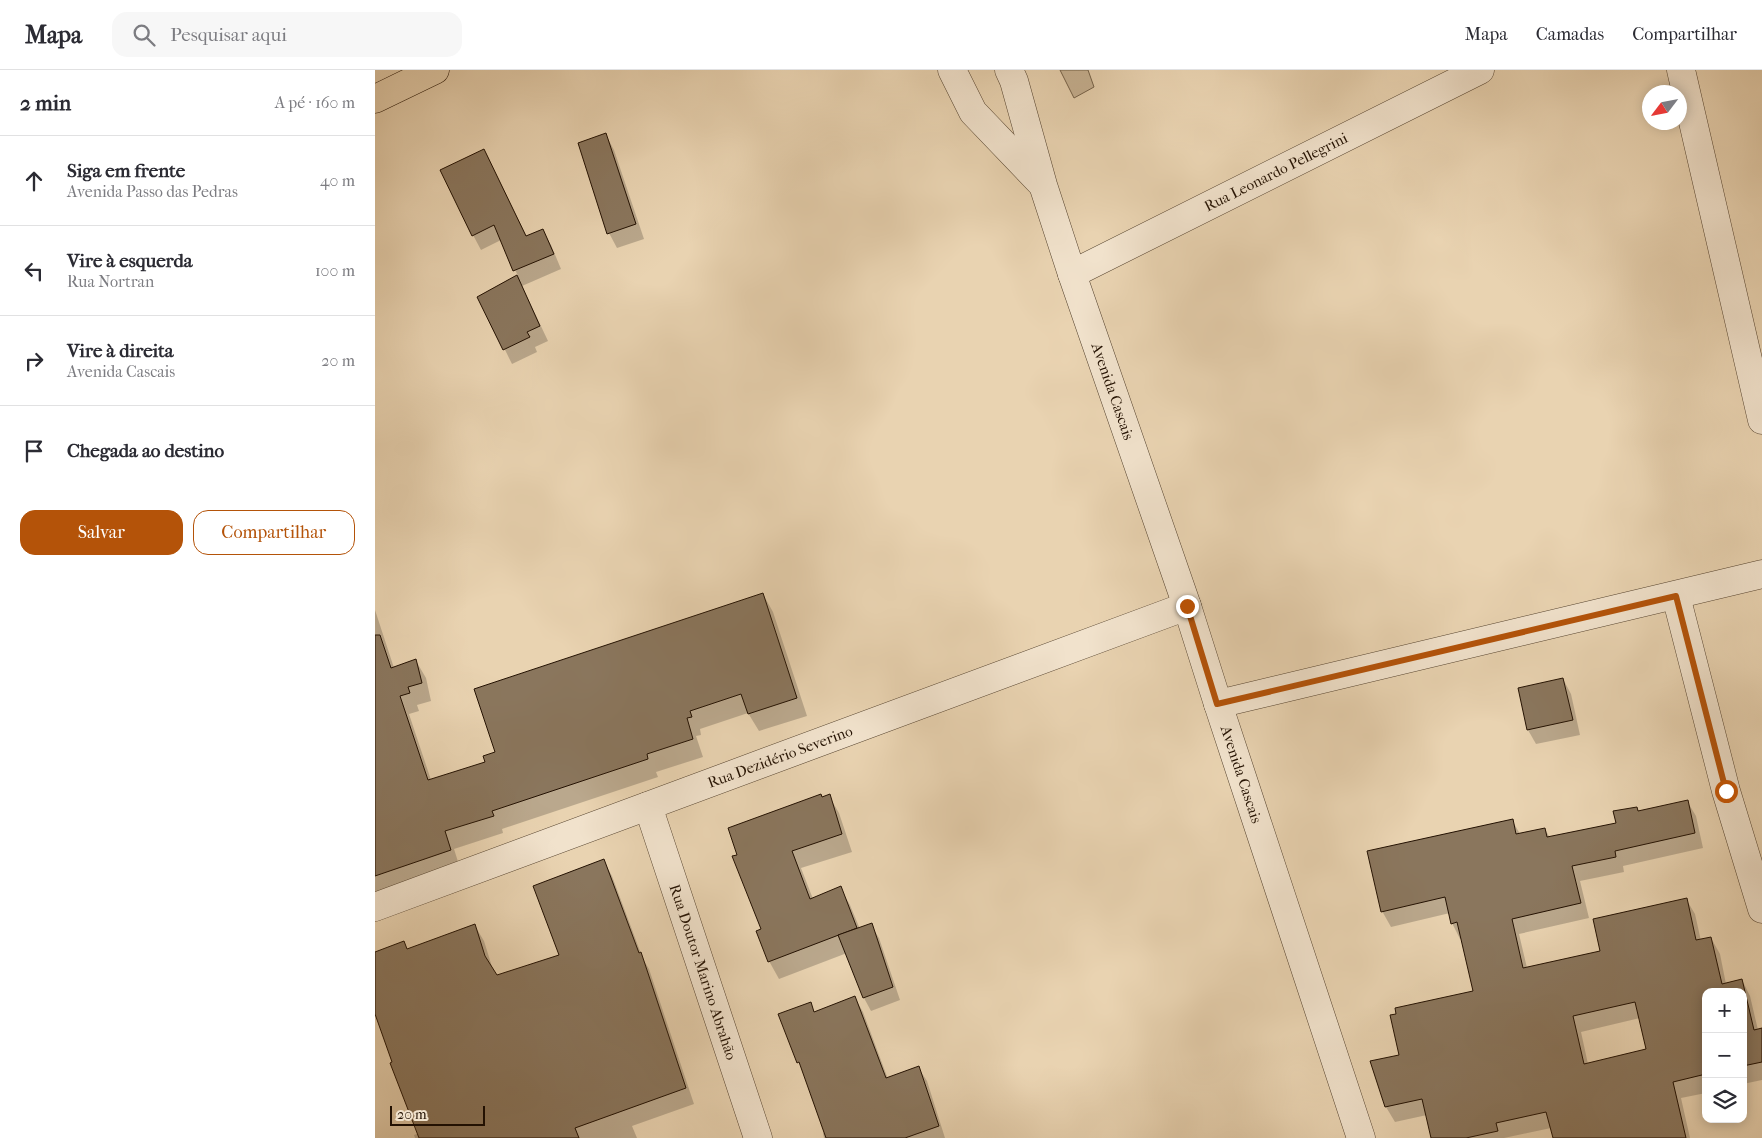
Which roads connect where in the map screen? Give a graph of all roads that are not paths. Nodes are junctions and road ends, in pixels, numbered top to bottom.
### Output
1 (435, 70) edge
2 (952, 70) edge
3 (1009, 70) edge
4 (1480, 70) edge
5 (1681, 70) edge
6 (375, 99) edge
7 (1043, 184) junction
8 (1072, 274) junction
9 (1762, 420) edge
10 (1762, 574) edge
11 (1676, 596) junction
12 (1187, 606) junction
13 (1217, 704) junction
14 (648, 806) junction
15 (375, 906) edge
16 (1762, 909) edge
17 (758, 1138) edge
18 (1361, 1138) edge

1 - 6 main road
2 - 7 street, Avenida Cascais
3 - 7 street, Avenida Cascais
4 - 8 street, Rua Leonardo Pellegrini
5 - 9 street
7 - 8 street, Avenida Cascais
8 - 12 street, Avenida Cascais
10 - 11 street
11 - 13 street
11 - 16 street
12 - 13 street, Avenida Cascais
12 - 14 street, Rua Dezidério Severino
13 - 18 street, Avenida Cascais
14 - 15 street, Rua Dezidério Severino
14 - 17 street, Rua Doutor Marino Abrahão

